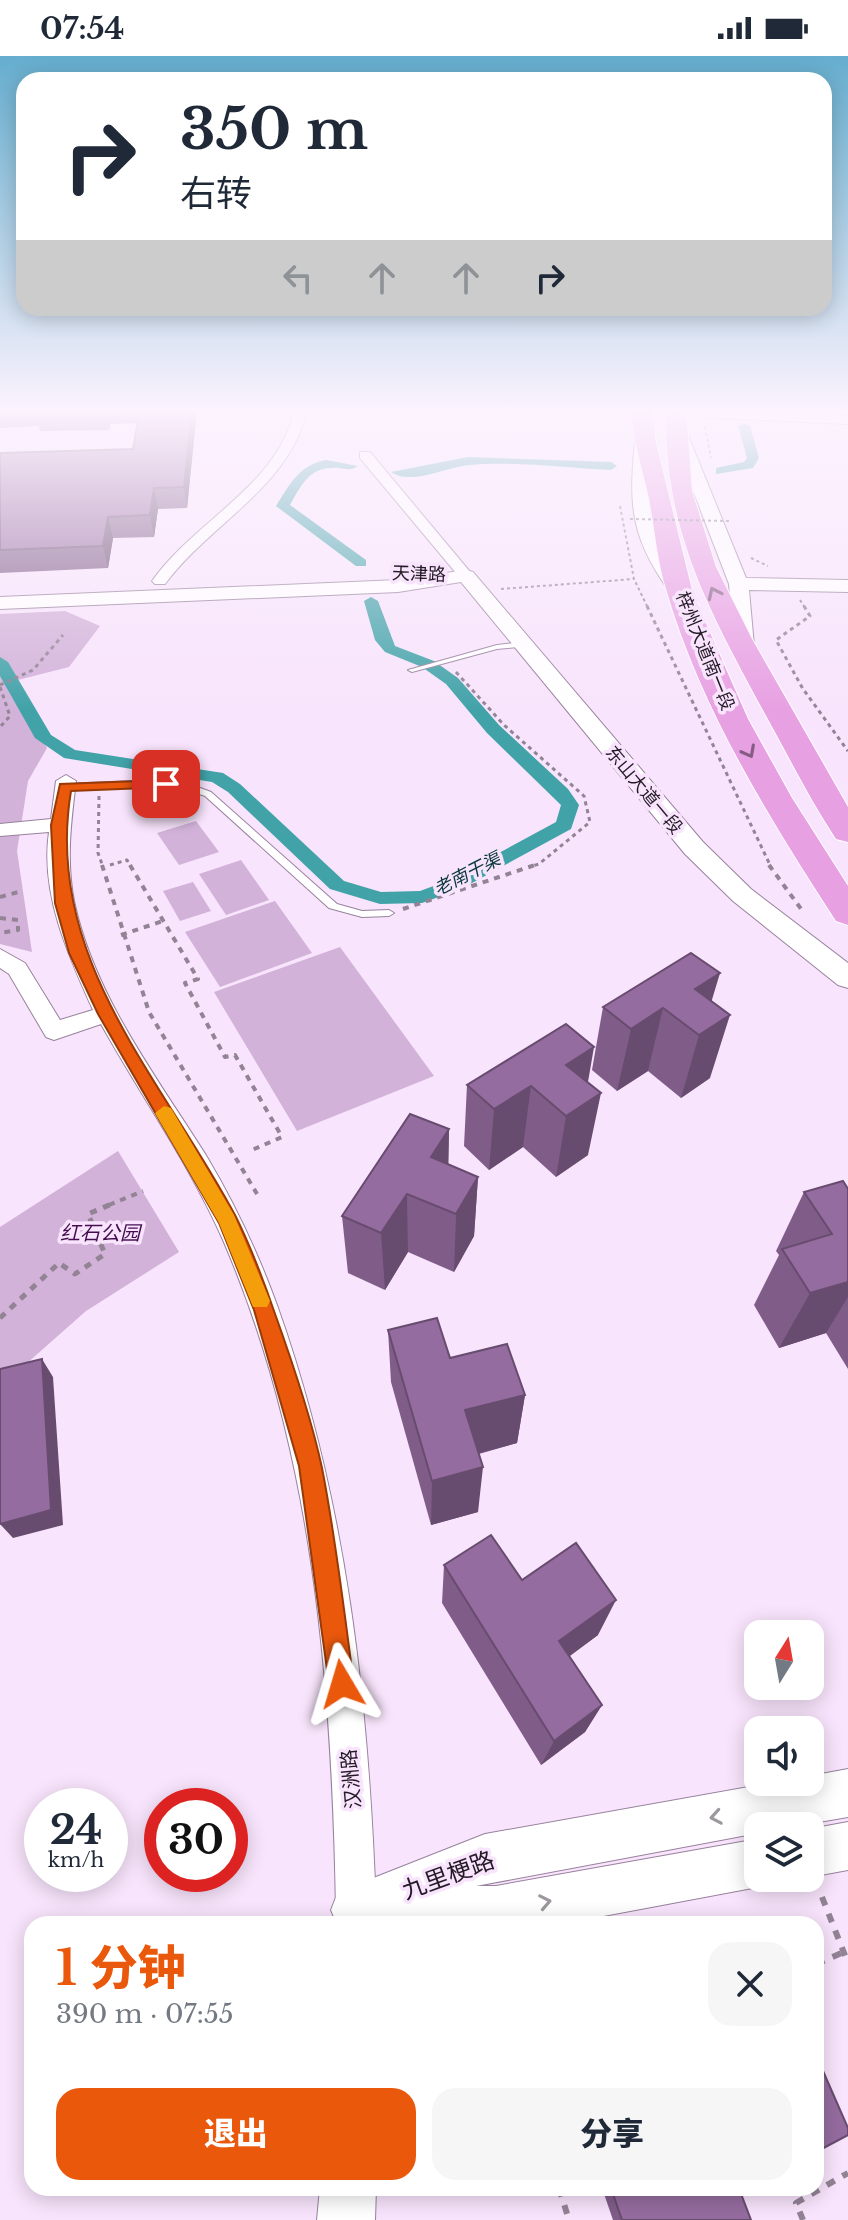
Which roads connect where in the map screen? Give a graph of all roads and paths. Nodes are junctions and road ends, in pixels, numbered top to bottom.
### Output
1 (227, 510) edge
2 (411, 510) edge
3 (662, 510) edge
4 (687, 510) edge
5 (711, 510) edge
6 (630, 519) dead end
7 (729, 521) dead end
8 (634, 579) dead end
9 (160, 581) junction
10 (472, 583) junction
11 (848, 586) edge
12 (740, 588) junction
13 (0, 589) edge
14 (848, 595) edge
15 (0, 603) edge
16 (63, 635) dead end
17 (524, 644) junction
18 (745, 657) junction
19 (442, 661) junction
20 (412, 670) dead end
21 (0, 686) edge
22 (0, 727) edge
23 (65, 784) joint
24 (99, 786) junction
25 (58, 825) junction
26 (0, 830) edge
27 (848, 832) edge
28 (110, 865) dead end
29 (22, 891) dead end
30 (0, 897) edge
31 (389, 913) joint
32 (848, 913) edge
33 (0, 918) edge
34 (163, 921) junction
35 (0, 933) edge
36 (121, 935) junction
37 (0, 957) edge
38 (848, 978) edge
39 (106, 1014) junction
40 (252, 1150) dead end
41 (143, 1191) dead end
42 (260, 1199) dead end
43 (0, 1318) edge
44 (848, 1793) edge
45 (848, 1846) edge
46 (744, 1866) edge
47 (824, 1868) edge
48 (822, 1892) edge
49 (356, 1916) edge
50 (358, 1916) edge
51 (379, 1916) edge
52 (844, 1952) junction
53 (824, 1961) edge
54 (848, 1963) edge
55 (848, 2173) edge
56 (824, 2187) edge
57 (348, 2196) edge
58 (562, 2196) edge
59 (808, 2196) edge
60 (346, 2220) edge
61 (569, 2220) edge
62 (803, 2220) edge

1 - 9 street
2 - 10 street
3 -> 32 highway, 梓州大道南一段
18 -> 4 highway, 梓州大道南一段
5 - 12 street
6 - 7 path, bridge
8 - 10 path
9 - 10 street, 天津路
9 - 13 street, 天津路
10 - 15 street, 天津路
10 - 17 street, 东山大道一段
11 - 12 street
12 - 14 street
12 - 18 street
16 - 21 path
17 - 19 lane
17 - 38 street, 东山大道一段
18 - 27 highway, 梓州大道南一段
19 - 20 lane
19 - 31 path
21 - 22 path
23 - 24 lane
23 - 25 street, 汉洲路
24 - 31 lane
24 - 36 path
25 - 26 street
25 - 39 street, 汉洲路
28 - 34 path
29 - 30 path
33 - 35 path
34 - 36 path
34 - 40 path
36 - 42 path
37 - 39 street
39 - 49 street, 汉洲路
41 - 43 path
44 -> 50 street, 九里梗路
45 - 47 street
51 -> 46 street, 九里梗路
48 - 52 path
52 - 53 path
52 - 54 path
55 - 56 path
57 - 60 street
58 - 61 path
59 - 62 path

